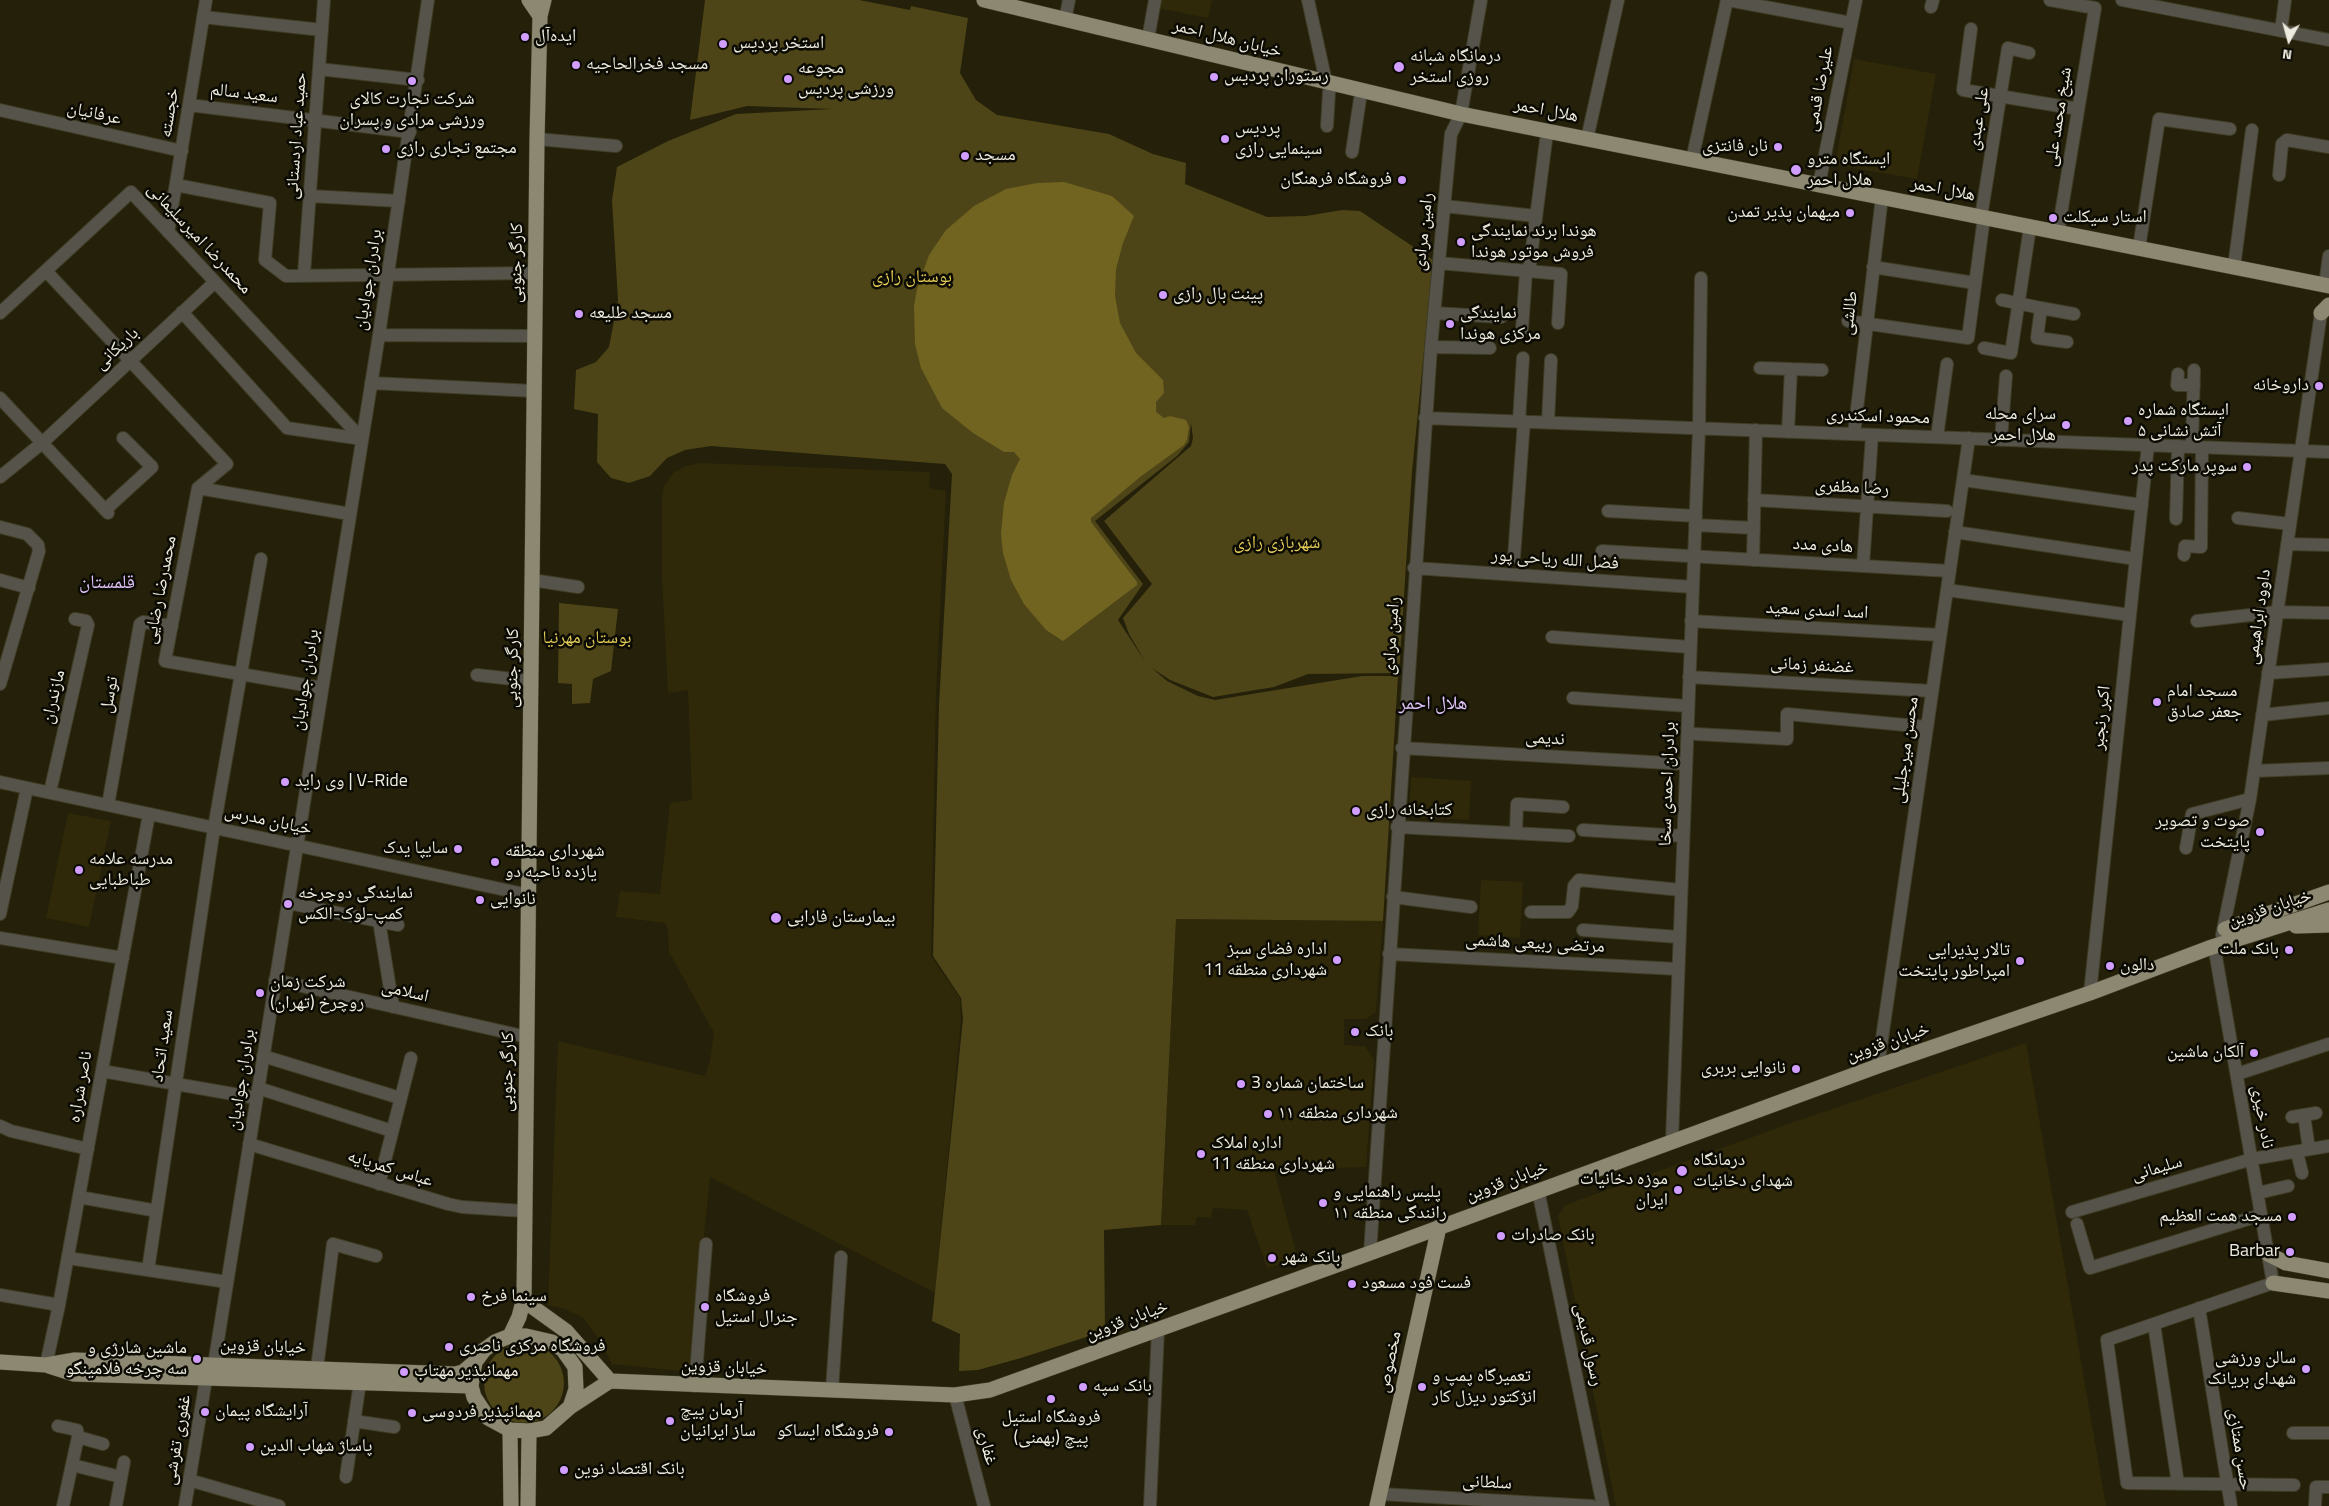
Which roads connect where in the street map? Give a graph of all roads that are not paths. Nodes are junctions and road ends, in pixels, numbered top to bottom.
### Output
1 (206, 0) edge
2 (324, 0) edge
3 (428, 0) edge
4 (529, 0) edge
5 (544, 0) edge
6 (984, 0) edge
7 (1069, 0) edge
8 (1155, 0) edge
9 (1308, 0) edge
10 (1482, 0) edge
11 (1618, 0) edge
12 (1728, 0) edge
13 (1856, 0) edge
14 (2050, 0) edge
15 (2122, 0) edge
16 (2285, 0) edge
17 (540, 16) junction
18 (203, 17) junction
19 (1065, 20) junction
20 (1851, 24) junction
21 (1971, 29) dead end
22 (322, 30) junction
23 (2281, 31) junction
24 (1148, 39) junction
25 (2329, 40) edge
26 (2029, 53) dead end
27 (319, 68) junction
28 (418, 80) junction
29 (1328, 87) junction
30 (2001, 96) junction
31 (1360, 100) dead end
32 (189, 105) junction
33 (2078, 109) junction
34 (0, 110) edge
35 (1461, 114) junction
36 (316, 119) junction
37 (1327, 126) dead end
38 (2230, 128) dead end
39 (2252, 130) dead end
40 (410, 132) junction
41 (536, 139) junction
42 (1587, 139) junction
43 (1546, 140) dead end
44 (616, 146) dead end
45 (2329, 147) edge
46 (182, 151) junction
47 (1352, 152) dead end
48 (1692, 160) junction
49 (2278, 175) dead end
50 (176, 185) junction
51 (1819, 185) junction
52 (310, 196) junction
53 (1882, 197) junction
54 (399, 201) junction
55 (1444, 206) junction
56 (1536, 216) junction
57 (1983, 217) junction
58 (2030, 227) junction
59 (168, 232) junction
60 (2058, 232) junction
61 (2139, 248) junction
62 (2329, 256) edge
63 (1439, 263) junction
64 (1874, 266) junction
65 (2234, 267) junction
66 (46, 271) junction
67 (1528, 272) junction
68 (535, 273) junction
69 (304, 274) junction
70 (388, 276) junction
71 (1701, 278) dead end
72 (215, 282) junction
73 (1975, 283) junction
74 (2328, 285) edge
75 (2002, 300) dead end
76 (2018, 303) junction
77 (2041, 308) junction
78 (2325, 309) edge
79 (182, 312) junction
80 (0, 313) edge
81 (1434, 313) junction
82 (2074, 314) dead end
83 (1501, 317) dead end
84 (1848, 321) dead end
85 (1558, 323) dead end
86 (1866, 324) junction
87 (1522, 330) dead end
88 (379, 334) junction
89 (535, 336) junction
90 (2067, 342) dead end
91 (1431, 347) junction
92 (1490, 348) dead end
93 (1984, 348) dead end
94 (1523, 358) dead end
95 (1551, 360) dead end
96 (130, 361) junction
97 (1947, 364) dead end
98 (1760, 368) dead end
99 (1791, 369) junction
100 (1822, 370) dead end
101 (2194, 370) dead end
102 (2178, 374) dead end
103 (2006, 376) dead end
104 (371, 384) junction
105 (2194, 385) junction
106 (534, 390) junction
107 (1, 401) edge
108 (1425, 418) junction
109 (1522, 421) junction
110 (1548, 422) junction
111 (1699, 428) junction
112 (1756, 430) junction
113 (1788, 432) junction
114 (1854, 434) junction
115 (1872, 435) junction
116 (1937, 437) junction
117 (123, 438) dead end
118 (1969, 438) junction
119 (362, 440) junction
120 (2001, 440) junction
121 (42, 442) junction
122 (2148, 445) junction
123 (2178, 446) junction
124 (2197, 447) junction
125 (2301, 451) junction
126 (2329, 452) edge
127 (0, 478) edge
128 (1963, 480) junction
129 (198, 488) junction
130 (1754, 500) junction
131 (2142, 505) junction
132 (1867, 507) junction
133 (1608, 511) dead end
134 (1947, 511) dead end
135 (350, 514) junction
136 (2238, 518) dead end
137 (2176, 519) dead end
138 (1695, 520) junction
139 (2290, 524) junction
140 (0, 527) edge
141 (1754, 528) junction
142 (1955, 532) junction
143 (2288, 544) junction
144 (2329, 545) edge
145 (1602, 551) dead end
146 (2184, 555) dead end
147 (1694, 556) junction
148 (1514, 557) dead end
149 (260, 559) dead end
150 (2136, 559) junction
151 (1753, 560) junction
152 (1864, 566) junction
153 (1414, 568) junction
154 (1950, 571) junction
155 (0, 580) edge
156 (532, 580) junction
157 (578, 587) dead end
158 (1693, 587) junction
159 (29, 588) junction
160 (1947, 590) junction
161 (2278, 612) junction
162 (2329, 613) edge
163 (2130, 616) junction
164 (75, 619) dead end
165 (1692, 621) junction
166 (2197, 621) dead end
167 (172, 626) junction
168 (1940, 635) junction
169 (1552, 637) dead end
170 (1690, 647) junction
171 (2, 667) edge
172 (2329, 669) edge
173 (2268, 673) junction
174 (240, 674) junction
175 (477, 675) dead end
176 (1689, 677) junction
177 (531, 681) junction
178 (0, 684) edge
179 (322, 688) junction
180 (1932, 691) junction
181 (1573, 698) dead end
182 (1688, 706) junction
183 (2329, 708) edge
184 (2262, 715) junction
185 (1927, 727) junction
186 (1696, 734) dead end
187 (1402, 748) junction
188 (1686, 764) junction
189 (2329, 768) edge
190 (2254, 771) junction
191 (0, 782) edge
192 (27, 788) junction
193 (50, 792) junction
194 (2250, 799) junction
195 (108, 805) junction
196 (1563, 807) dead end
197 (149, 814) junction
198 (1398, 827) junction
199 (214, 828) junction
200 (1583, 830) dead end
201 (1516, 833) junction
202 (1569, 836) dead end
203 (1683, 836) junction
204 (297, 845) junction
205 (2186, 848) dead end
206 (4, 878) edge
207 (1681, 890) junction
208 (2329, 892) edge
209 (529, 895) junction
210 (1393, 897) junction
211 (288, 903) junction
212 (1472, 907) dead end
213 (1531, 912) dead end
214 (0, 914) edge
215 (2327, 916) edge
216 (379, 921) junction
217 (398, 925) dead end
218 (2225, 929) junction
219 (1583, 930) dead end
220 (1679, 937) junction
221 (0, 938) edge
222 (2213, 952) junction
223 (1389, 954) junction
224 (123, 958) junction
225 (1678, 970) junction
226 (275, 980) junction
227 (2090, 993) junction
228 (393, 1008) junction
229 (527, 1038) junction
230 (2329, 1044) edge
231 (263, 1056) junction
232 (411, 1058) dead end
233 (1878, 1066) junction
234 (102, 1071) junction
235 (2237, 1074) junction
236 (176, 1084) junction
237 (257, 1093) junction
238 (400, 1098) junction
239 (2304, 1115) dead end
240 (0, 1126) edge
241 (392, 1131) junction
242 (1672, 1142) junction
243 (249, 1144) junction
244 (2329, 1146) edge
245 (88, 1149) junction
246 (2303, 1151) junction
247 (2252, 1159) junction
248 (2302, 1173) dead end
249 (379, 1184) junction
250 (2288, 1186) dead end
251 (1538, 1190) junction
252 (2258, 1193) junction
253 (79, 1197) junction
254 (156, 1211) junction
255 (524, 1211) junction
256 (2072, 1212) dead end
257 (2261, 1215) junction
258 (2077, 1224) dead end
259 (1439, 1227) junction
260 (706, 1244) dead end
261 (1370, 1253) junction
262 (2268, 1254) junction
263 (376, 1256) dead end
264 (840, 1257) dead end
265 (68, 1258) junction
266 (148, 1270) junction
267 (2329, 1271) edge
268 (227, 1282) junction
269 (2273, 1282) junction
270 (2329, 1291) edge
271 (0, 1295) edge
272 (524, 1298) junction
273 (59, 1305) junction
274 (2198, 1308) junction
275 (2154, 1324) junction
276 (1158, 1330) junction
277 (510, 1336) junction
278 (0, 1362) edge
279 (475, 1362) junction
280 (46, 1365) junction
281 (214, 1365) junction
282 (317, 1368) junction
283 (206, 1379) junction
284 (610, 1381) junction
285 (360, 1382) junction
286 (471, 1386) junction
287 (695, 1386) junction
288 (832, 1390) junction
289 (955, 1395) junction
290 (570, 1407) junction
291 (354, 1421) junction
292 (58, 1426) dead end
293 (394, 1427) dead end
294 (510, 1430) junction
295 (529, 1431) junction
296 (2293, 1433) dead end
297 (2329, 1433) edge
298 (78, 1437) junction
299 (103, 1444) dead end
300 (124, 1462) dead end
301 (72, 1465) junction
302 (121, 1477) junction
303 (346, 1477) dead end
304 (189, 1480) junction
305 (2178, 1484) junction
306 (2228, 1484) junction
307 (2294, 1485) dead end
308 (2329, 1487) edge
309 (1379, 1500) edge
310 (63, 1506) edge
311 (116, 1506) edge
312 (185, 1506) edge
313 (279, 1506) edge
314 (511, 1506) edge
315 (528, 1506) edge
316 (984, 1506) edge
317 (1150, 1506) edge
318 (1592, 1506) edge
319 (1603, 1506) edge
320 (2231, 1506) edge
321 (2315, 1506) edge

1 - 18 street, خجسته
2 - 22 street, حمید عباد اردستانی
3 - 28 street, برادران جوادیان
4 - 17 main road
5 - 17 main road, کارگر جنوبی
6 - 19 main road, خیابان هلال احمر
7 - 19 street
8 - 24 street
9 - 29 street
10 - 35 street, رامین مرادی
11 - 42 street
12 - 20 street
12 - 48 street
13 - 20 street, علیرضا قدمی
14 - 33 street, شیخ محمد علی
15 - 23 street
16 - 23 street
17 - 41 main road, کارگر جنوبی
18 - 22 street
18 - 32 street, خجسته
19 - 24 main road, خیابان هلال احمر
20 - 51 street, علیرضا قدمی
21 - 30 street
22 - 27 street, حمید عباد اردستانی
23 - 25 street
24 - 29 main road, خیابان هلال احمر
26 - 30 street, علی عبدی
27 - 28 street
27 - 36 street, حمید عباد اردستانی
28 - 40 street, برادران جوادیان
29 - 35 main road, خیابان هلال احمر
29 - 37 street
30 - 33 street
30 - 57 street, علی عبدی
31 - 47 street
32 - 36 street, سعید سالم
32 - 46 street, خجسته
33 - 60 street, شیخ محمد علی
34 - 46 street, عرفانیان
35 - 42 main road, هلال احمر
35 - 55 street, رامین مرادی
36 - 40 street, سعید سالم
36 - 52 street, حمید عباد اردستانی
38 - 61 street
39 - 65 street
40 - 54 street, برادران جوادیان
41 - 44 street
41 - 68 main road, کارگر جنوبی
42 - 48 main road, هلال احمر
43 - 56 street
45 - 49 street
46 - 50 street, خجسته
48 - 51 main road, هلال احمر
50 - 59 street, خجسته
50 - 69 street
51 - 53 main road, هلال احمر
52 - 54 street
52 - 69 street, حمید عباد اردستانی
53 - 57 main road, هلال احمر
53 - 64 street, طالشی
54 - 70 street, برادران جوادیان
55 - 56 street
55 - 63 street, رامین مرادی
56 - 67 street
57 - 58 main road, هلال احمر
57 - 73 street, علی عبدی
58 - 60 main road, هلال احمر
58 - 76 street
59 - 66 street, محمدرضا امیرسلیمانی
59 - 72 street, محمدرضا امیرسلیمانی
60 - 61 main road, هلال احمر
61 - 65 main road, هلال احمر
62 - 74 street
63 - 67 street
63 - 81 street, رامین مرادی
64 - 73 street
64 - 86 street, طالشی
65 - 74 main road, هلال احمر
66 - 80 street, محمدرضا امیرسلیمانی
66 - 96 street
67 - 85 street
67 - 87 street
68 - 70 street
68 - 89 main road, کارگر جنوبی
69 - 70 street
70 - 88 street, برادران جوادیان
71 - 111 street, برادران احمدی سخا
72 - 79 street, باریکانی
72 - 119 street, محمدرضا امیرسلیمانی
73 - 86 street, علی عبدی
75 - 76 street
76 - 77 street
76 - 93 street
77 - 82 street
77 - 90 street
78 - 125 street, داوود ابراهیمی
79 - 96 street, باریکانی
79 - 119 street
81 - 83 street
81 - 91 street, رامین مرادی
84 - 86 street
86 - 114 street, طالشی
88 - 89 street
88 - 104 street, برادران جوادیان
89 - 106 main road, کارگر جنوبی
91 - 92 street
91 - 108 street, رامین مرادی
94 - 109 street
95 - 110 street
96 - 121 street, باریکانی
96 - 129 street
97 - 116 street
98 - 99 street
99 - 100 street
99 - 113 street
101 - 105 street
102 - 105 street
103 - 120 street
104 - 106 street
104 - 119 street, برادران جوادیان
105 - 124 street
106 - 156 main road, کارگر جنوبی
107 - 121 street
108 - 109 street, محمود اسکندری
108 - 153 street, رامین مرادی
109 - 110 street, محمود اسکندری
109 - 148 street
110 - 111 street, محمود اسکندری
111 - 112 street, محمود اسکندری
111 - 138 street, برادران احمدی سخا
112 - 113 street, محمود اسکندری
112 - 130 street
113 - 114 street, محمود اسکندری
114 - 115 street, محمود اسکندری
115 - 116 street, محمود اسکندری
115 - 132 street
116 - 118 street, محمود اسکندری
117 - 121 street
118 - 120 street, محمود اسکندری
118 - 128 street, محسن میرجلیلی
119 - 135 street, برادران جوادیان
120 - 122 street, محمود اسکندری
121 - 127 street, باریکانی
122 - 123 street, محمود اسکندری
122 - 131 street, اکبر رنجبر
123 - 124 street, محمود اسکندری
123 - 137 street
124 - 125 street, محمود اسکندری
124 - 146 street
125 - 126 street, محمود اسکندری
125 - 139 street, داوود ابراهیمی
128 - 131 street
128 - 142 street, محسن میرجلیلی
129 - 135 street
129 - 167 street, محمدرضا رضایی
130 - 132 street, رضا مظفری
130 - 141 street
131 - 150 street, اکبر رنجبر
132 - 134 street, رضا مظفری
132 - 152 street
133 - 138 street
135 - 179 street, برادران جوادیان
136 - 139 street
138 - 141 street
138 - 147 street, برادران احمدی سخا
139 - 143 street, داوود ابراهیمی
140 - 159 street
141 - 151 street
142 - 150 street
142 - 154 street, محسن میرجلیلی
143 - 144 street
143 - 161 street, داوود ابراهیمی
145 - 147 street, هادی مدد
147 - 151 street, هادی مدد
147 - 158 street, برادران احمدی سخا
149 - 174 street, سعید اتحاد
150 - 163 street, اکبر رنجبر
151 - 152 street, هادی مدد
152 - 154 street, هادی مدد
153 - 158 street, فضل الله ریاحی پور
153 - 187 street, رامین مرادی
154 - 160 street, محسن میرجلیلی
155 - 159 street
156 - 157 street
156 - 177 main road, کارگر جنوبی
158 - 165 street, برادران احمدی سخا
159 - 171 street
160 - 163 street
160 - 168 street, محسن میرجلیلی
161 - 162 street
161 - 166 street
161 - 173 street, داوود ابراهیمی
163 - 227 street, اکبر رنجبر
164 - 193 street, مازندران
165 - 168 street, اسد اسدی سعید
165 - 170 street, برادران احمدی سخا
167 - 174 street, محمدرضا رضایی
167 - 195 street, توسل
168 - 180 street, محسن میرجلیلی
169 - 170 street
170 - 176 street, برادران احمدی سخا
171 - 178 street
172 - 173 street
173 - 184 street, داوود ابراهیمی
174 - 179 street, محمدرضا رضایی
174 - 199 street, سعید اتحاد
175 - 177 street
176 - 180 street, غضنفر زمانی
176 - 182 street, برادران احمدی سخا
177 - 209 main road, کارگر جنوبی
179 - 204 street, برادران جوادیان
180 - 185 street, محسن میرجلیلی
181 - 182 street
182 - 188 street, برادران احمدی سخا
183 - 184 street
184 - 190 street, داوود ابراهیمی
185 - 186 street
185 - 233 street, محسن میرجلیلی
187 - 188 street, ندیمی
187 - 198 street, رامین مرادی
188 - 203 street, برادران احمدی سخا
189 - 190 street
190 - 194 street, داوود ابراهیمی
191 - 192 street, خیابان مدرس
192 - 193 street, خیابان مدرس
192 - 206 street
193 - 195 street, خیابان مدرس
194 - 205 street
194 - 218 street, داوود ابراهیمی
195 - 197 street, خیابان مدرس
196 - 201 street
197 - 199 street, خیابان مدرس
197 - 224 street, ناصر شراره
198 - 201 street
198 - 210 street, رامین مرادی
199 - 204 street, خیابان مدرس
199 - 236 street, سعید اتحاد
200 - 203 street
201 - 202 street
203 - 207 street, برادران احمدی سخا
204 - 209 street, خیابان مدرس
204 - 211 street, برادران جوادیان
206 - 214 street
207 - 213 street
207 - 220 street, برادران احمدی سخا
208 - 218 main road
209 - 229 main road, کارگر جنوبی
210 - 212 street
210 - 223 street, رامین مرادی
211 - 216 street
211 - 226 street, برادران جوادیان
215 - 222 main road, خیابان قزوین
216 - 217 street
216 - 228 street
218 - 222 street, داوود ابراهیمی
219 - 220 street
220 - 225 street, برادران احمدی سخا
221 - 224 street
222 - 227 main road, خیابان قزوین
222 - 235 street, نادر خیری
223 - 225 street, مرتضی ربیعی هاشمی
223 - 261 street, رامین مرادی
224 - 234 street, ناصر شراره
225 - 242 street, برادران احمدی سخا
226 - 228 street, اسلامی
226 - 231 street, برادران جوادیان
227 - 233 main road, خیابان قزوین
228 - 229 street, اسلامی
229 - 255 main road, کارگر جنوبی
230 - 235 street
231 - 237 street, برادران جوادیان
231 - 238 street
232 - 238 street
233 - 242 main road, خیابان قزوین
234 - 236 street
234 - 245 street, ناصر شراره
235 - 247 street, نادر خیری
236 - 237 street
236 - 254 street, سعید اتحاد
237 - 241 street
237 - 243 street, برادران جوادیان
238 - 241 street
239 - 246 street
240 - 245 street
241 - 249 street
242 - 251 main road, خیابان قزوین
243 - 249 street, عباس کمرپایه
243 - 268 street, برادران جوادیان
244 - 246 street, سلیمانی
245 - 253 street, ناصر شراره
246 - 247 street, سلیمانی
246 - 248 street
247 - 252 street, نادر خیری
247 - 256 street, سلیمانی
249 - 255 street, عباس کمرپایه
250 - 252 street
251 - 259 main road, خیابان قزوین
251 - 319 street, رسول قدیمی
252 - 257 street, نادر خیری
253 - 254 street
253 - 265 street, ناصر شراره
254 - 266 street, سعید اتحاد
255 - 272 main road, کارگر جنوبی
257 - 258 street
257 - 262 street, نادر خیری
259 - 261 main road, خیابان قزوین
259 - 309 main road, مخصوص
260 - 287 street
261 - 276 main road, خیابان قزوین
262 - 267 main road
262 - 269 street, نادر خیری
263 - 282 street
264 - 288 street
265 - 266 street
265 - 273 street, ناصر شراره
266 - 268 street
268 - 281 street, برادران جوادیان
269 - 270 main road
269 - 274 street
271 - 273 street
272 - 277 main road, کارگر جنوبی
272 - 284 main road
273 - 280 street, ناصر شراره
274 - 275 street
274 - 306 street, حسن ممتازی
275 - 305 street
275 - 305 street
276 - 289 main road, خیابان قزوین
276 - 317 street
277 - 279 main road
277 - 290 main road
278 - 280 main road, خیابان قزوین
279 - 282 main road, خیابان قزوین
279 - 286 main road
280 - 281 main road, خیابان قزوین
280 - 283 main road, خیابان قزوین
281 - 282 main road, خیابان قزوین
283 - 285 main road, خیابان قزوین
283 - 304 street, غفوری تفرشی
284 - 287 main road, خیابان قزوین
284 - 290 main road
285 - 286 main road, خیابان قزوین
285 - 291 street
286 - 294 main road
287 - 288 main road, خیابان قزوین
288 - 289 main road, خیابان قزوین
289 - 316 street, غفاری
290 - 295 main road
291 - 293 street
291 - 303 street
292 - 298 street
294 - 295 main road
294 - 314 main road
295 - 315 main road
296 - 297 street
298 - 299 street
298 - 301 street
300 - 302 street
301 - 302 street
301 - 310 street
302 - 311 street
304 - 312 street, غفوری تفرشی
304 - 313 street
305 - 306 street
306 - 307 street
306 - 320 street, حسن ممتازی
308 - 321 street
309 - 318 street, سلطانی

